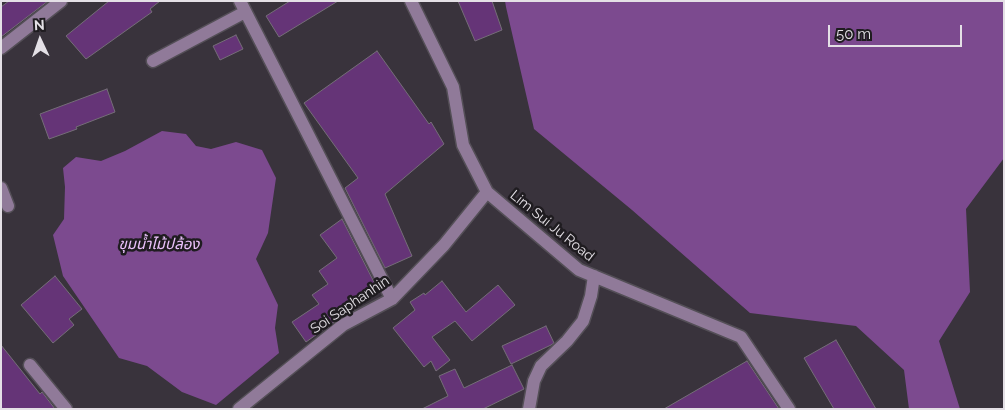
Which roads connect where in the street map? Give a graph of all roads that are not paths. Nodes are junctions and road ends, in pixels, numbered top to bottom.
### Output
1 (61, 1) edge
2 (411, 1) edge
3 (243, 6) edge
4 (1, 48) edge
5 (152, 61) dead end
6 (1, 188) edge
7 (487, 192) junction
8 (8, 206) dead end
9 (594, 276) junction
10 (392, 299) junction
11 (30, 366) dead end
12 (66, 409) edge
13 (239, 409) edge
14 (529, 409) edge
15 (788, 409) edge

1 - 4 street
2 - 7 street, Lim Sui Ju Road
3 - 5 street
3 - 10 street
6 - 8 street
7 - 9 street, Lim Sui Ju Road
7 - 10 street, Soi Saphanhin
9 - 14 street
9 - 15 street, Lim Sui Ju Road
10 - 13 street, Soi Saphanhin
11 - 12 street

